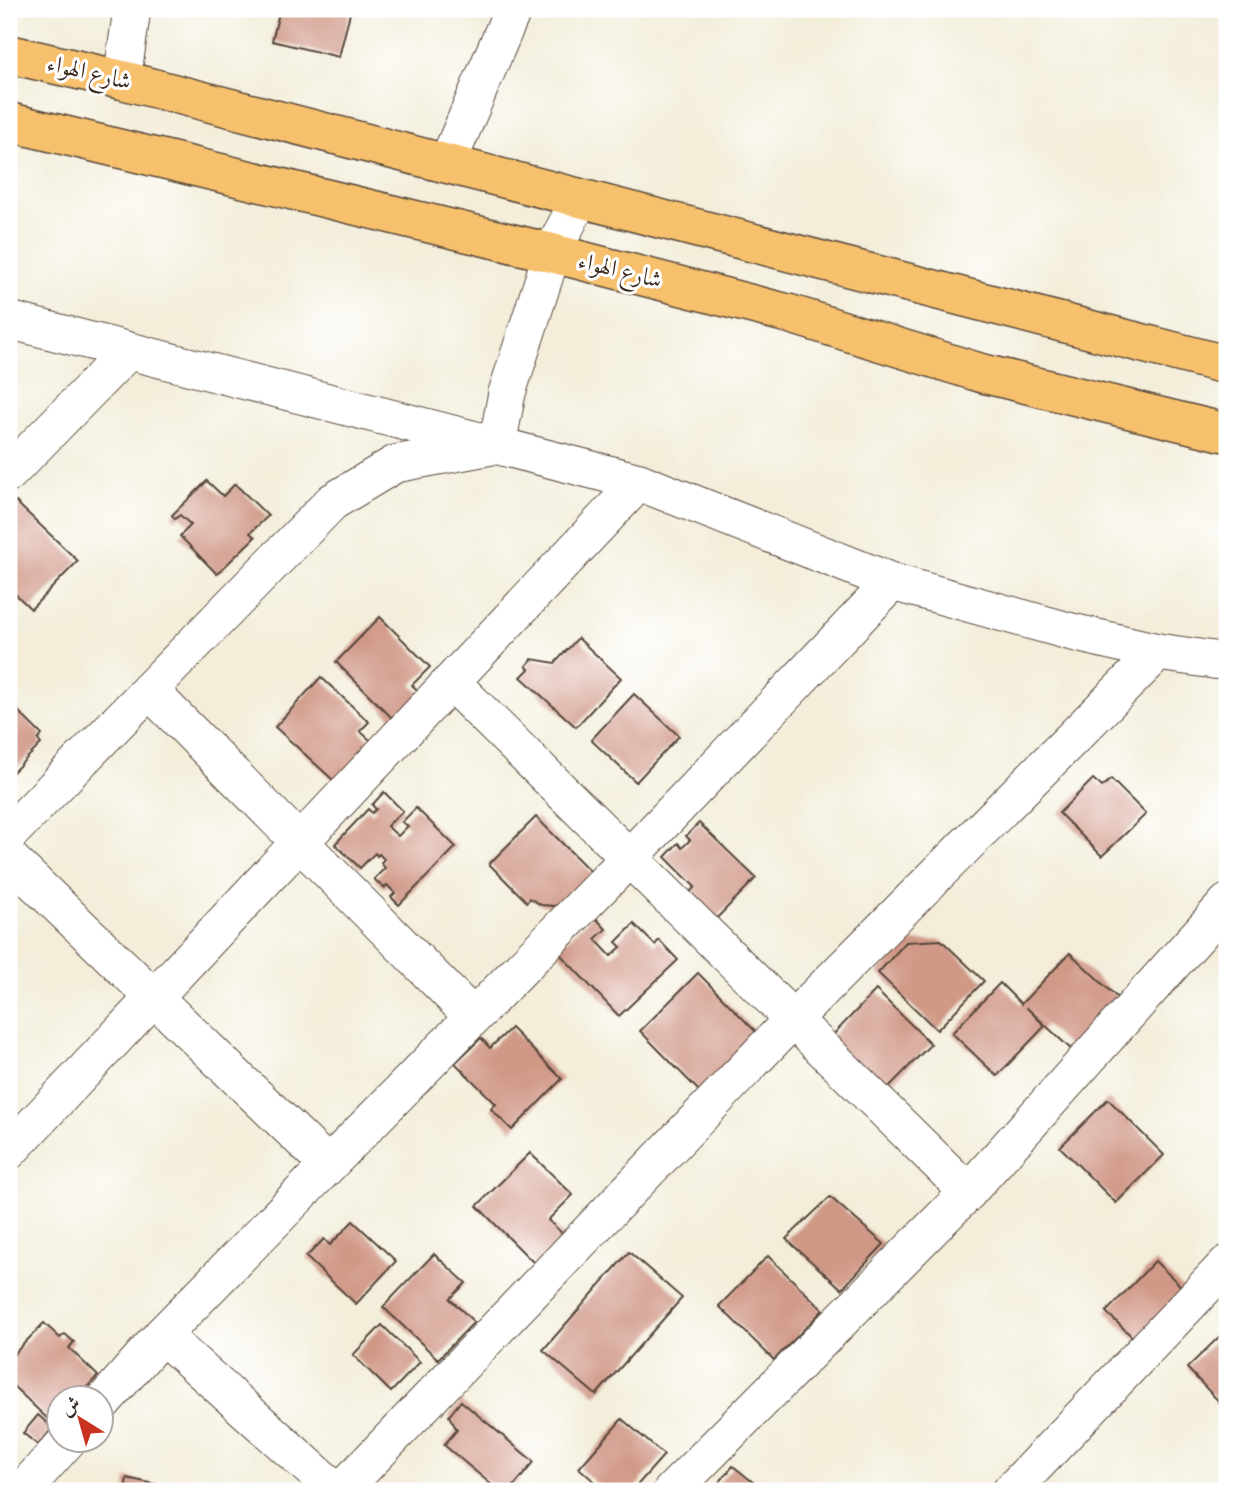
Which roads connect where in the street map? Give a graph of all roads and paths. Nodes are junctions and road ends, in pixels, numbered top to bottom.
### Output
1 (132, 9) edge
2 (513, 9) edge
3 (9, 54) edge
4 (122, 80) junction
5 (9, 122) edge
6 (447, 164) junction
7 (580, 198) junction
8 (552, 253) junction
9 (9, 320) edge
10 (127, 352) junction
11 (1227, 365) edge
12 (1227, 432) edge
13 (497, 445) junction
14 (9, 473) edge
15 (639, 482) junction
16 (892, 582) junction
17 (1158, 652) junction
18 (1227, 662) edge
19 (451, 682) junction
20 (149, 690) junction
21 (9, 834) edge
22 (300, 842) junction
23 (9, 858) edge
24 (629, 858) junction
25 (1227, 904) edge
26 (154, 997) junction
27 (472, 1016) junction
28 (793, 1019) junction
29 (9, 1152) edge
30 (328, 1165) junction
31 (968, 1192) junction
32 (1227, 1264) edge
33 (162, 1335) junction
34 (116, 1387) edge
35 (55, 1454) edge
36 (22, 1491) edge
37 (336, 1491) edge
38 (341, 1491) edge
39 (672, 1491) edge
40 (1011, 1491) edge

1 - 4 street
2 - 6 street
3 - 4 main road, شارع الهواء
4 - 6 main road, شارع الهواء
5 - 8 main road, شارع الهواء
6 - 7 main road, شارع الهواء
7 - 8 street
7 - 11 main road, شارع الهواء
8 - 12 main road, شارع الهواء
8 - 13 street
9 - 10 street
10 - 13 street
10 - 14 street
13 - 15 street
13 - 20 street
15 - 16 street
15 - 19 street
16 - 17 street
16 - 24 street
17 - 18 street
17 - 28 street
19 - 22 street
19 - 24 street
20 - 21 street
20 - 22 street
22 - 26 street
22 - 27 street
23 - 26 street
24 - 27 street
24 - 28 street
25 - 31 street
26 - 29 street
26 - 30 street
27 - 30 street
28 - 31 street
28 - 38 street
30 - 33 street
31 - 39 street
32 - 40 street
33 - 34 street
33 - 37 street
35 - 36 street

